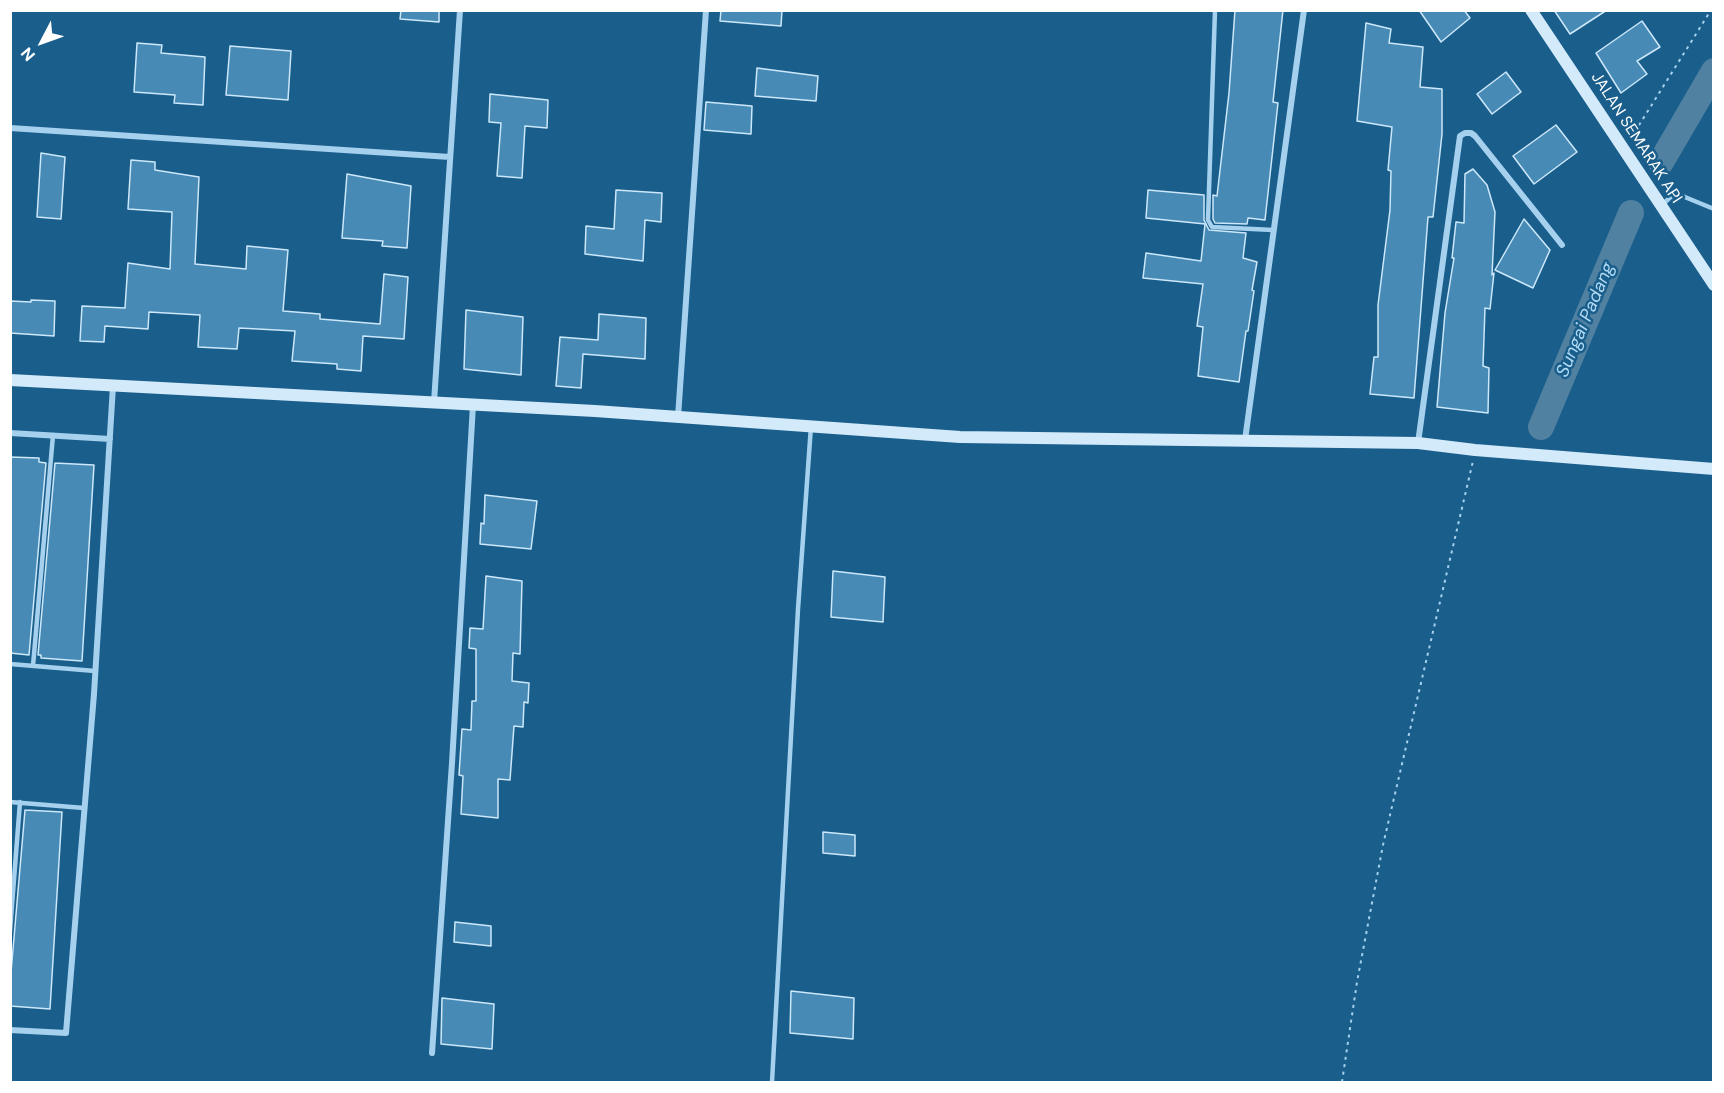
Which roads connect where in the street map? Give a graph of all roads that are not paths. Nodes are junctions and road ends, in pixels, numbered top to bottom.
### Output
1 (460, 10) edge
2 (705, 10) edge
3 (1215, 10) edge
4 (1304, 10) edge
5 (1531, 10) edge
6 (10, 128) edge
7 (450, 157) junction
8 (1661, 206) junction
9 (1713, 209) edge
10 (1273, 230) junction
11 (1562, 245) dead end
12 (1712, 278) edge
13 (10, 380) edge
14 (113, 385) junction
15 (434, 402) junction
16 (473, 404) junction
17 (678, 417) junction
18 (811, 426) junction
19 (10, 433) edge
20 (53, 435) junction
21 (110, 439) junction
22 (1245, 440) junction
23 (1418, 443) junction
24 (1713, 470) edge
25 (10, 664) edge
26 (33, 666) junction
27 (95, 671) junction
28 (10, 802) edge
29 (20, 802) junction
30 (84, 808) junction
31 (10, 931) edge
32 (10, 1030) edge
33 (432, 1053) dead end
34 (772, 1083) edge

1 - 7 street
2 - 17 street
3 - 10 lane
4 - 10 street
5 - 8 street, JALAN SEMARAK API
6 - 7 street
7 - 15 street
8 - 9 lane
8 - 12 street, JALAN SEMARAK API
10 - 22 street
11 - 23 street
13 - 14 street
14 - 15 street
14 - 21 street
15 - 16 street
16 - 17 street
16 - 33 street
17 - 18 street
18 - 22 street
18 - 34 lane
19 - 20 street
20 - 21 street
20 - 26 lane
21 - 27 street
22 - 23 street
23 - 24 street
25 - 26 lane
26 - 27 lane
27 - 30 street
28 - 29 lane
29 - 30 lane
29 - 31 lane
30 - 32 street

